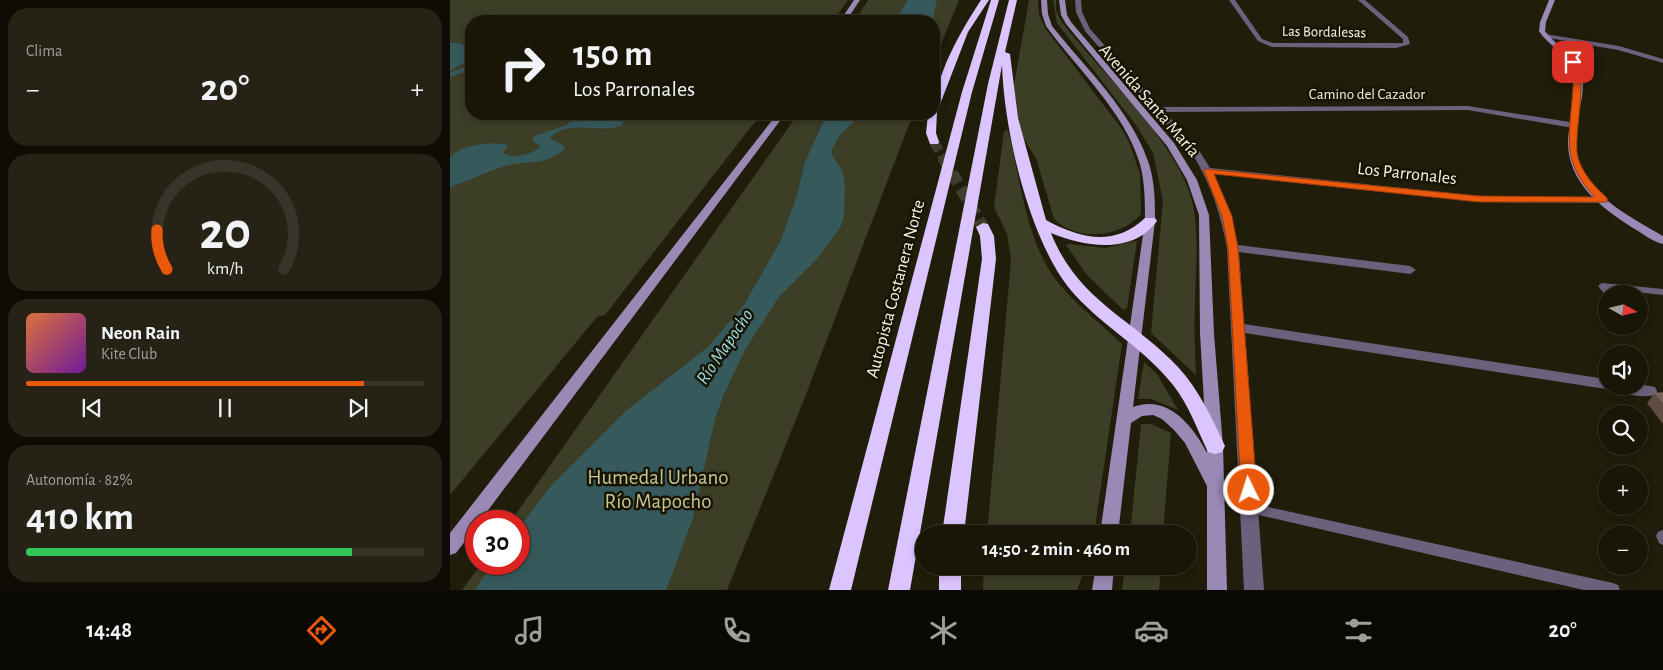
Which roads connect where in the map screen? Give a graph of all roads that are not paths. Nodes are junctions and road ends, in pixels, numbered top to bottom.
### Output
1 (856, 0) edge
2 (985, 0) edge
3 (995, 0) edge
4 (1013, 0) edge
5 (1044, 0) edge
6 (1062, 0) edge
7 (1078, 0) edge
8 (1232, 0) edge
9 (1361, 0) edge
10 (1552, 0) edge
11 (847, 15) edge
12 (1006, 28) junction
13 (1545, 36) junction
14 (1663, 61) edge
15 (940, 94) edge
16 (1160, 110) junction
17 (776, 120) edge
18 (932, 120) edge
19 (1573, 126) junction
20 (934, 142) tunnel mouth
21 (1208, 171) junction
22 (1603, 200) junction
23 (1150, 221) junction
24 (1039, 222) junction
25 (983, 227) tunnel mouth
26 (1663, 241) edge
27 (1233, 248) junction
28 (1410, 270) dead end
29 (1648, 291) edge
30 (1663, 292) edge
31 (1237, 327) junction
32 (1134, 339) junction
33 (1598, 383) edge
34 (1123, 420) junction
35 (1215, 446) junction
36 (1216, 488) junction
37 (1250, 508) junction
38 (954, 525) edge
39 (1110, 525) edge
40 (450, 547) edge
41 (950, 575) edge
42 (1104, 575) edge
43 (840, 590) edge
44 (899, 590) edge
45 (950, 590) edge
46 (1102, 590) edge
47 (1217, 590) edge
48 (1254, 590) edge
49 (1614, 590) edge

1 - 11 main road
2 - 15 highway
3 - 43 highway, Autopista Costanera Norte
4 - 12 highway
5 - 23 main road, Avenida Santa María
6 - 35 main road, Avenida Santa María
7 - 16 street, Avenida Santa María
8 - 9 street, Las Bordalesas
10 - 13 main road
12 - 24 highway
12 - 44 highway
13 - 14 street
13 - 19 main road
16 - 19 street, Camino del Cazador
16 - 21 street, Avenida Santa María
17 - 40 main road
18 - 20 highway
19 - 22 main road
21 - 22 street, Los Parronales
21 - 27 street, Avenida Santa María
22 - 26 main road
23 - 24 highway
23 - 32 main road, Avenida Santa María
24 - 32 highway
25 - 38 highway
27 - 28 street
27 - 31 street, Avenida Santa María
29 - 30 lane
31 - 33 street
31 - 37 street, Avenida Santa María
32 - 34 main road, Avenida Santa María
32 - 35 highway
34 - 36 main road
34 - 39 main road, Avenida Santa María
35 - 36 main road, Avenida Santa María
36 - 47 main road, Avenida Santa María
37 - 48 street, Avenida Santa María
37 - 49 lane
41 - 45 highway
42 - 46 main road

